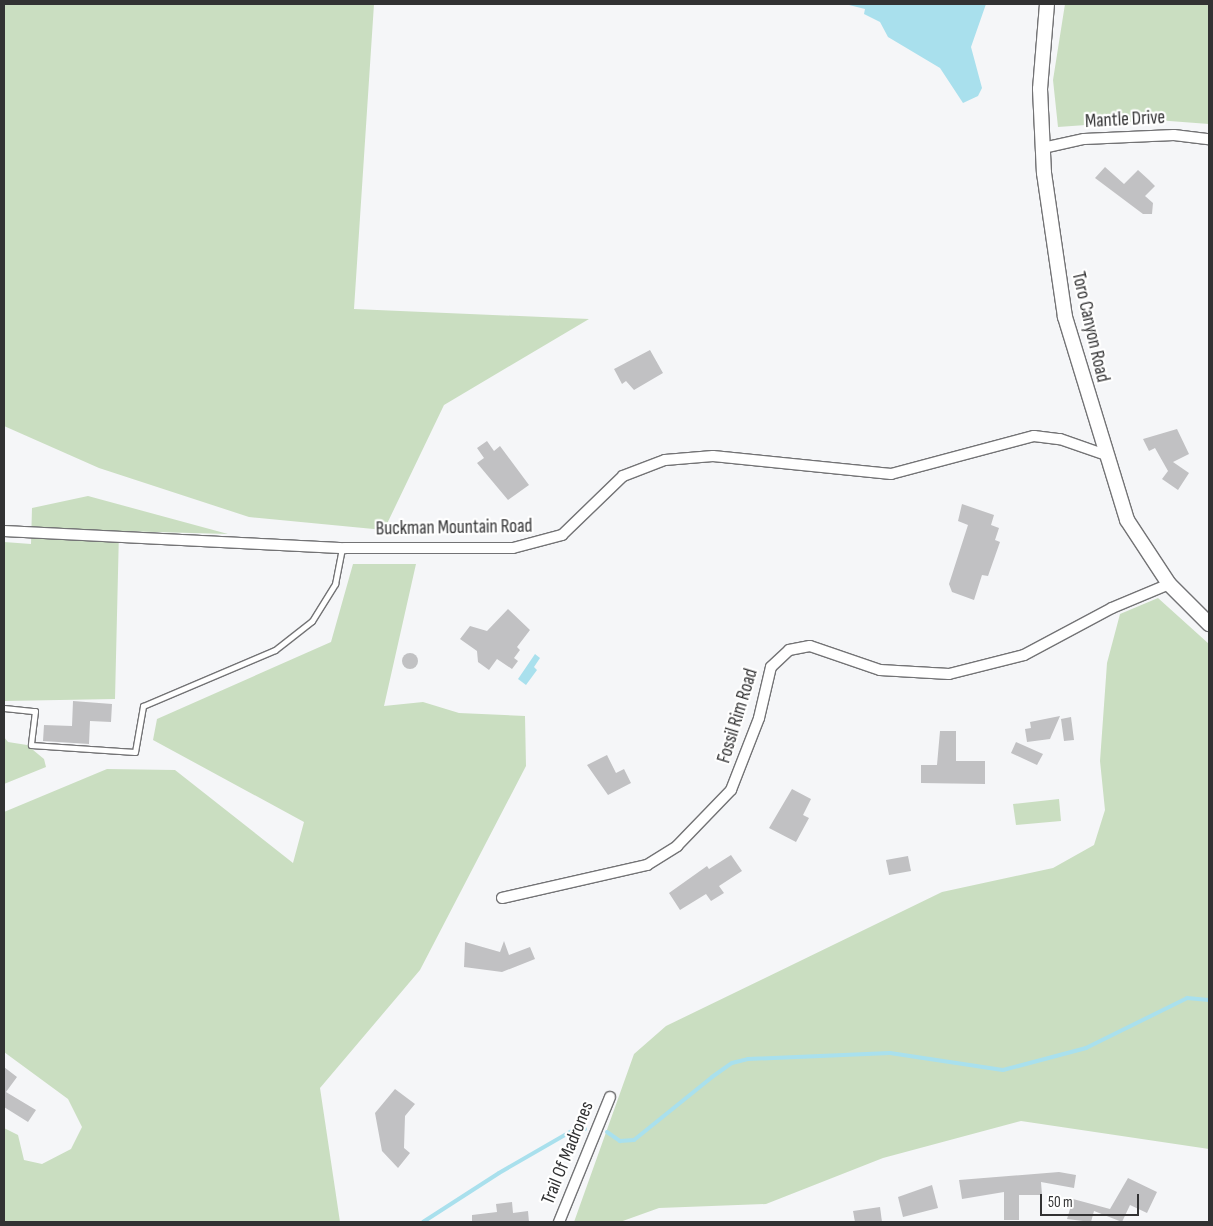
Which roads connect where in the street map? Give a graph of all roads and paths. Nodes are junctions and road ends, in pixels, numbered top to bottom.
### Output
1 (1047, 4) edge
2 (1209, 139) edge
3 (1043, 148) junction
4 (1106, 455) junction
5 (4, 531) edge
6 (342, 548) junction
7 (1169, 584) junction
8 (1209, 624) edge
9 (4, 708) edge
10 (502, 898) dead end
11 (610, 1097) dead end
12 (559, 1222) edge

1 - 3 street, Toro Canyon Road
2 - 3 street, Mantle Drive
3 - 4 street, Toro Canyon Road
4 - 6 street, Buckman Mountain Road
4 - 7 street, Toro Canyon Road
5 - 6 street, Buckman Mountain Road
6 - 9 lane
7 - 8 street, Toro Canyon Road
7 - 10 street, Fossil Rim Road
11 - 12 street, Trail Of Madrones

